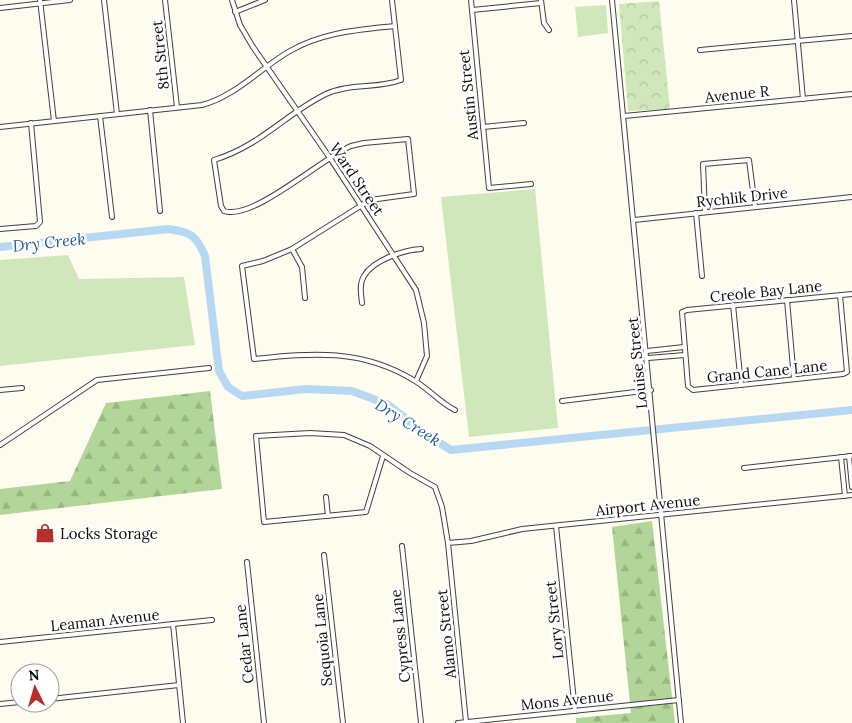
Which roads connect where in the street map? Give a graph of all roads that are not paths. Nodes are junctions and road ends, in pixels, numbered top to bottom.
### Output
1 (70, 0) edge
2 (104, 0) edge
3 (165, 0) edge
4 (232, 0) edge
5 (265, 0) edge
6 (392, 0) edge
7 (471, 0) edge
8 (612, 0) edge
9 (794, 0) edge
10 (541, 1) edge
11 (41, 2) edge
12 (518, 2) edge
13 (0, 8) edge
14 (472, 10) junction
15 (235, 12) junction
16 (394, 26) junction
17 (549, 30) dead end
18 (852, 36) edge
19 (798, 41) junction
20 (700, 50) dead end
21 (266, 67) junction
22 (852, 94) edge
23 (803, 99) junction
24 (177, 107) junction
25 (150, 110) junction
26 (298, 112) junction
27 (117, 114) junction
28 (100, 116) junction
29 (624, 116) junction
30 (54, 121) junction
31 (31, 123) junction
32 (524, 123) dead end
33 (0, 127) edge
34 (483, 127) junction
35 (330, 158) junction
36 (531, 184) dead end
37 (852, 197) edge
38 (361, 205) junction
39 (755, 207) junction
40 (160, 211) dead end
41 (705, 212) junction
42 (696, 213) junction
43 (112, 217) dead end
44 (634, 220) junction
45 (0, 229) edge
46 (292, 249) junction
47 (421, 249) dead end
48 (394, 255) junction
49 (702, 276) dead end
50 (852, 294) edge
51 (840, 295) junction
52 (305, 298) dead end
53 (787, 300) junction
54 (362, 303) dead end
55 (733, 305) junction
56 (684, 347) junction
57 (647, 351) junction
58 (685, 355) junction
59 (648, 358) junction
60 (209, 368) dead end
61 (794, 380) junction
62 (416, 381) junction
63 (741, 385) junction
64 (22, 388) dead end
65 (0, 390) edge
66 (651, 390) junction
67 (562, 400) dead end
68 (455, 410) dead end
69 (0, 445) edge
70 (383, 456) junction
71 (850, 456) edge
72 (841, 457) junction
73 (744, 468) dead end
74 (852, 486) edge
75 (852, 495) edge
76 (845, 496) junction
77 (326, 497) dead end
78 (661, 515) junction
79 (328, 516) junction
80 (556, 526) junction
81 (448, 543) junction
82 (402, 546) dead end
83 (324, 555) dead end
84 (247, 562) dead end
85 (212, 620) dead end
86 (173, 624) junction
87 (0, 642) edge
88 (179, 685) junction
89 (60, 697) edge
90 (678, 700) junction
91 (575, 711) junction
92 (466, 722) edge
93 (183, 723) edge
94 (264, 723) edge
95 (342, 723) edge
96 (421, 723) edge
97 (458, 723) edge
98 (681, 723) edge

1 - 11 street
2 - 27 street
3 - 24 street, 8th Street
4 - 15 street, Ward Street
5 - 15 street
6 - 16 street
7 - 14 street, Austin Street
8 - 29 street, Louise Street
9 - 19 street
10 - 12 street
10 - 17 street
11 - 13 street
11 - 30 street
12 - 14 street
14 - 34 street, Austin Street
15 - 21 street, Ward Street
16 - 21 street
16 - 26 street
18 - 19 street
19 - 20 street
19 - 23 street
21 - 24 street
21 - 26 street, Ward Street
22 - 23 street, Avenue R
23 - 29 street, Avenue R
24 - 25 street
25 - 27 street
25 - 40 street
26 - 35 street, Ward Street
26 - 35 street
27 - 28 street
28 - 30 street
28 - 43 street
29 - 44 street, Louise Street
30 - 31 street
31 - 33 street
31 - 45 street
32 - 34 street
34 - 36 street, Austin Street
35 - 38 street, Ward Street
35 - 38 street
37 - 39 street, Rychlik Drive
38 - 46 street
38 - 48 street, Ward Street
39 - 41 street, Rychlik Drive
39 - 41 street
41 - 42 street, Rychlik Drive
42 - 44 street, Rychlik Drive
42 - 49 street
44 - 57 street, Louise Street
46 - 52 street
46 - 62 street
47 - 48 street
48 - 54 street
48 - 62 street, Ward Street
50 - 51 street, Creole Bay Lane
51 - 53 street, Creole Bay Lane
51 - 61 street, Grand Cane Lane
53 - 55 street, Creole Bay Lane
53 - 61 street
55 - 56 street, Creole Bay Lane
55 - 63 street
56 - 57 street
56 - 58 street
57 - 59 street, Louise Street
58 - 59 street
58 - 63 street, Grand Cane Lane
59 - 66 street, Louise Street
60 - 69 street
61 - 63 street, Grand Cane Lane
62 - 68 street
64 - 65 street
66 - 67 street
66 - 78 street, Louise Street
70 - 79 street
70 - 79 street, Alamo Street
70 - 81 street, Alamo Street
71 - 72 street
71 - 74 street
72 - 73 street
72 - 76 street
75 - 76 street, Airport Avenue
76 - 78 street, Airport Avenue
77 - 79 street
78 - 80 street, Airport Avenue
78 - 90 street, Louise Street
80 - 81 street, Airport Avenue
80 - 91 street, Lory Street
81 - 92 street, Alamo Street
82 - 96 street, Cypress Lane
83 - 95 street, Sequoia Lane
84 - 94 street, Cedar Lane
85 - 86 street, Leaman Avenue
86 - 87 street, Leaman Avenue
86 - 88 street
88 - 89 street
88 - 93 street
90 - 91 street, Mons Avenue
90 - 98 street, Louise Street
91 - 92 street, Mons Avenue
92 - 97 street, Mons Avenue

